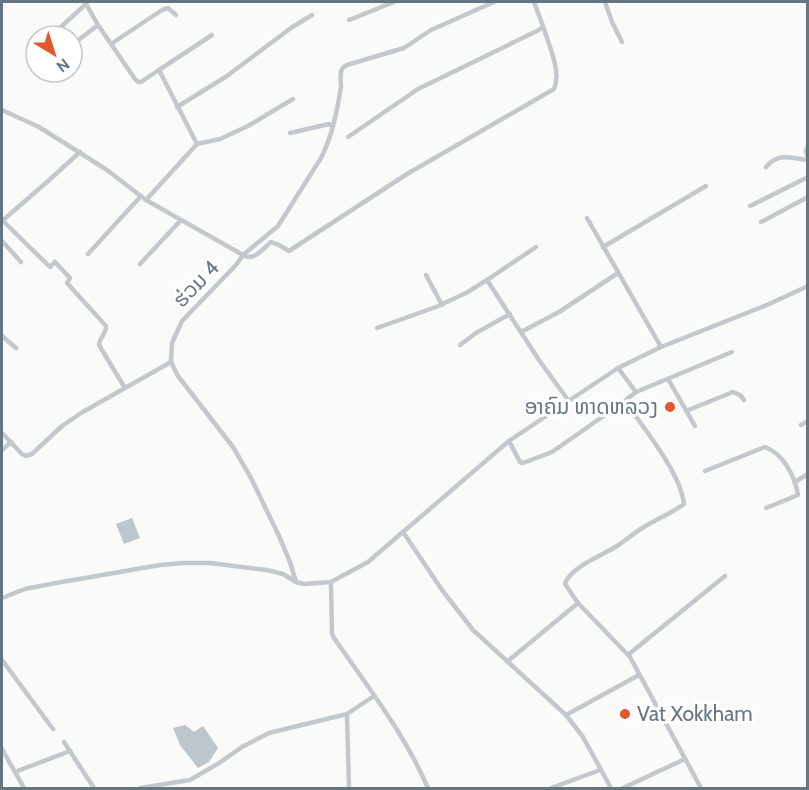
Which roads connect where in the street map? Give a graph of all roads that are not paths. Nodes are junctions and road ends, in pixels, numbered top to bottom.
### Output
1 (394, 2) edge
2 (494, 2) edge
3 (534, 2) edge
4 (604, 2) edge
5 (86, 3) edge
6 (176, 15) dead end
7 (312, 15) dead end
8 (349, 20) dead end
9 (64, 24) edge
10 (98, 25) junction
11 (543, 26) junction
12 (212, 35) dead end
13 (84, 36) edge
14 (622, 42) dead end
15 (111, 44) junction
16 (159, 70) junction
17 (293, 99) dead end
18 (177, 107) junction
19 (2, 110) edge
20 (333, 126) junction
21 (290, 133) dead end
22 (348, 137) dead end
23 (197, 144) junction
24 (807, 146) edge
25 (80, 152) junction
26 (807, 159) edge
27 (766, 167) dead end
28 (807, 177) edge
29 (706, 186) dead end
30 (807, 197) edge
31 (144, 198) junction
32 (750, 206) dead end
33 (587, 218) dead end
34 (2, 220) edge
35 (181, 220) junction
36 (761, 222) dead end
37 (264, 238) junction
38 (2, 241) edge
39 (271, 242) junction
40 (536, 247) dead end
41 (603, 247) junction
42 (88, 254) dead end
43 (243, 255) junction
44 (21, 262) dead end
45 (140, 264) dead end
46 (618, 273) junction
47 (426, 275) dead end
48 (487, 280) junction
49 (807, 286) edge
50 (442, 305) junction
51 (510, 314) junction
52 (376, 328) dead end
53 (521, 332) junction
54 (2, 336) edge
55 (460, 345) dead end
56 (661, 347) junction
57 (16, 348) dead end
58 (732, 352) dead end
59 (171, 362) junction
60 (618, 368) junction
61 (668, 379) junction
62 (125, 388) junction
63 (636, 392) junction
64 (568, 400) junction
65 (744, 400) dead end
66 (625, 401) junction
67 (686, 411) junction
68 (807, 421) edge
69 (801, 425) dead end
70 (695, 426) dead end
71 (2, 433) edge
72 (509, 441) junction
73 (11, 442) junction
74 (2, 450) edge
75 (705, 471) dead end
76 (807, 474) edge
77 (795, 482) junction
78 (766, 508) dead end
79 (403, 532) junction
80 (725, 576) dead end
81 (296, 582) junction
82 (331, 582) junction
83 (2, 598) edge
84 (578, 603) junction
85 (629, 654) junction
86 (2, 660) edge
87 (508, 661) junction
88 (639, 675) junction
89 (374, 696) junction
90 (347, 714) junction
91 (566, 715) junction
92 (53, 729) dead end
93 (64, 742) dead end
94 (2, 748) edge
95 (70, 752) junction
96 (685, 759) junction
97 (600, 770) junction
98 (15, 772) junction
99 (24, 789) edge
100 (94, 789) edge
101 (140, 789) edge
102 (349, 789) edge
103 (428, 789) edge
104 (551, 789) edge
105 (611, 789) edge
106 (623, 789) edge
107 (701, 789) edge

1 - 8 street
2 - 20 street
3 - 11 street
4 - 14 street
5 - 9 street
5 - 10 street
6 - 15 street
7 - 18 street
10 - 13 street
10 - 15 street
11 - 22 street
11 - 39 street
12 - 16 street
15 - 16 street
16 - 18 street
17 - 23 street
18 - 23 street
19 - 25 street, ຮ່ວມ 4
20 - 21 street
20 - 37 street
23 - 31 street
24 - 26 street
25 - 31 street, ຮ່ວມ 4
25 - 34 street
26 - 27 street
28 - 32 street
29 - 41 street
30 - 36 street
31 - 35 street, ຮ່ວມ 4
31 - 42 street
33 - 41 street
34 - 62 street
35 - 43 street, ຮ່ວມ 4
35 - 45 street
37 - 39 street
37 - 43 street
38 - 44 street
39 - 43 street
40 - 48 street
41 - 46 street
43 - 59 street, ຮ່ວມ 4
46 - 53 street
46 - 56 street
47 - 50 street
48 - 50 street
48 - 51 street
49 - 56 street
50 - 52 street
51 - 53 street
51 - 55 street
53 - 64 street
54 - 57 street
56 - 60 street
58 - 61 street
59 - 62 street
59 - 81 street
60 - 63 street
60 - 64 street
61 - 63 street
61 - 67 street
62 - 73 street
63 - 66 street
64 - 72 street
65 - 67 street
66 - 72 street
66 - 84 street
67 - 70 street
68 - 69 street
71 - 73 street
72 - 79 street
73 - 74 street
75 - 77 street
76 - 77 street
77 - 78 street
79 - 82 street
79 - 87 street
80 - 85 street
81 - 82 street
81 - 83 street
82 - 89 street
84 - 85 street
84 - 87 street
85 - 88 street
86 - 92 street
87 - 91 street
88 - 91 street
88 - 96 street
89 - 90 street
89 - 103 street
90 - 101 street
90 - 102 street
91 - 97 street
93 - 95 street
94 - 98 street
95 - 98 street
95 - 100 street
96 - 106 street
96 - 107 street
97 - 104 street
97 - 105 street
98 - 99 street

